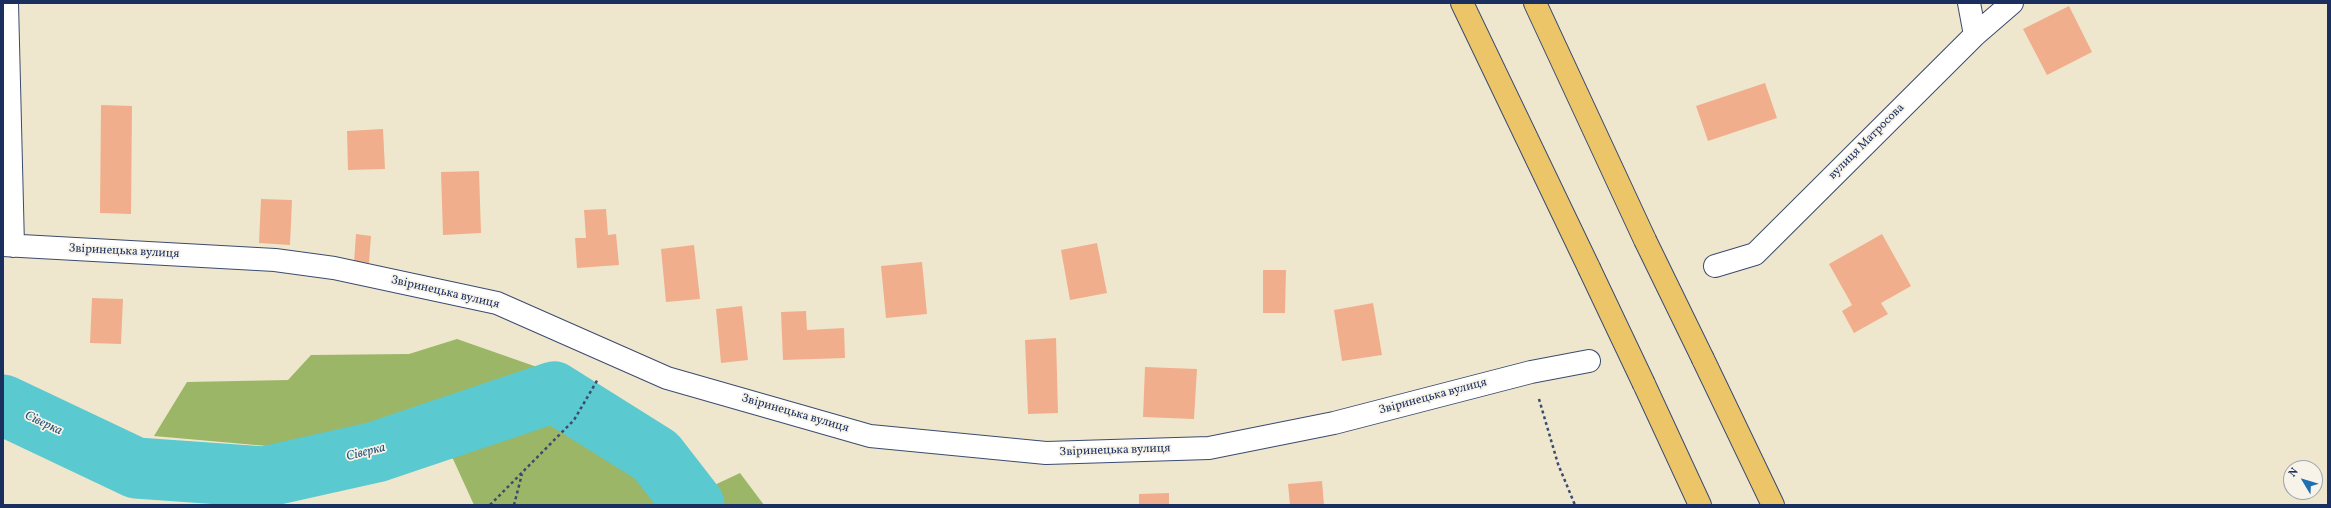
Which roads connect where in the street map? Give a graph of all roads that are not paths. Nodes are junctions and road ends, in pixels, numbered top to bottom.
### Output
1 (7, 3) edge
2 (1462, 3) edge
3 (1535, 3) edge
4 (1969, 3) edge
5 (2012, 3) edge
6 (1975, 35) junction
7 (8, 245) edge
8 (1715, 266) dead end
9 (1589, 360) dead end
10 (1700, 505) edge
11 (1773, 505) edge

1 - 7 street
2 - 10 highway, bridge
3 - 11 highway, bridge
4 - 6 street
5 - 6 street, вулиця Матросова
6 - 8 street, вулиця Матросова
7 - 9 street, Звіринецька вулиця

